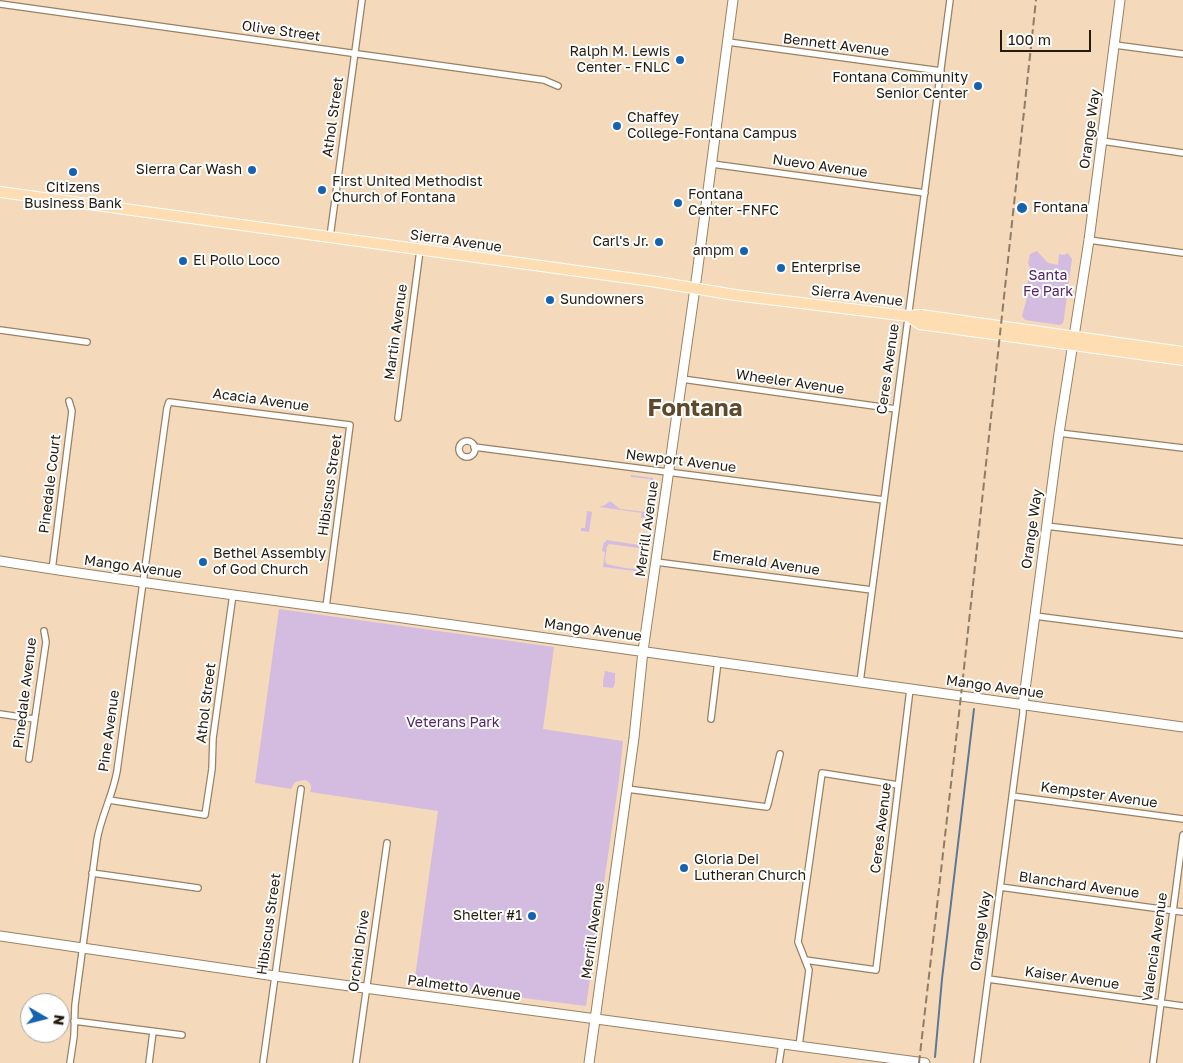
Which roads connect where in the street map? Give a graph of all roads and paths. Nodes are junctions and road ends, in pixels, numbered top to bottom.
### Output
1 (362, 0) edge
2 (733, 0) edge
3 (950, 0) edge
4 (1120, 0) edge
5 (0, 4) edge
6 (728, 42) junction
7 (1115, 45) junction
8 (354, 53) junction
9 (1183, 54) edge
10 (941, 71) junction
11 (558, 86) dead end
12 (1102, 141) junction
13 (1183, 153) edge
14 (712, 164) junction
15 (0, 192) edge
16 (924, 193) junction
17 (330, 237) junction
18 (1089, 240) junction
19 (420, 250) junction
20 (1183, 253) edge
21 (695, 288) junction
22 (908, 316) junction
23 (0, 330) edge
24 (1074, 341) junction
25 (87, 342) dead end
26 (1183, 352) edge
27 (1183, 360) edge
28 (682, 379) junction
29 (68, 401) dead end
30 (169, 402) joint
31 (896, 409) junction
32 (398, 418) dead end
33 (350, 425) joint
34 (1059, 433) junction
35 (474, 447) dead end
36 (1183, 448) edge
37 (669, 472) junction
38 (884, 500) junction
39 (1046, 526) junction
40 (1183, 542) edge
41 (0, 561) edge
42 (656, 562) junction
43 (52, 570) junction
44 (143, 583) junction
45 (872, 590) junction
46 (233, 594) junction
47 (326, 607) junction
48 (1034, 616) junction
49 (44, 630) dead end
50 (1183, 635) edge
51 (643, 651) junction
52 (718, 661) junction
53 (860, 682) junction
54 (910, 689) junction
55 (1023, 705) junction
56 (0, 714) edge
57 (34, 719) junction
58 (711, 719) dead end
59 (1183, 728) edge
60 (780, 754) dead end
61 (30, 759) dead end
62 (898, 785) junction
63 (301, 789) dead end
64 (627, 789) junction
65 (1012, 796) junction
66 (109, 800) junction
67 (1183, 819) edge
68 (1183, 835) edge
69 (387, 843) dead end
70 (92, 873) junction
71 (1000, 887) junction
72 (198, 888) dead end
73 (1172, 911) junction
74 (1183, 912) edge
75 (0, 936) edge
76 (83, 948) junction
77 (805, 960) junction
78 (275, 976) junction
79 (988, 979) junction
80 (366, 988) junction
81 (1160, 1003) junction
82 (1183, 1006) edge
83 (595, 1019) junction
84 (74, 1021) junction
85 (153, 1032) junction
86 (182, 1035) dead end
87 (782, 1044) junction
88 (799, 1046) junction
89 (864, 1059) edge
90 (70, 1063) edge
91 (149, 1063) edge
92 (263, 1063) edge
93 (356, 1063) edge
94 (589, 1063) edge
95 (779, 1063) edge
96 (925, 1063) edge
97 (977, 1063) edge
98 (1152, 1063) edge

1 - 8 street, Athol Street
2 - 6 street, Merrill Avenue
3 - 10 street, Ceres Avenue
4 - 7 street, Orange Way
5 - 8 street, Olive Street
6 - 10 street, Bennett Avenue
6 - 14 street, Merrill Avenue
7 - 9 street
7 - 12 street, Orange Way
8 - 11 street, Olive Street
8 - 17 street, Athol Street
10 - 16 street, Ceres Avenue
12 - 13 street
12 - 18 street, Orange Way
14 - 16 street, Nuevo Avenue
14 - 21 street, Merrill Avenue
15 - 17 main road, Sierra Avenue
16 - 22 street, Ceres Avenue
17 - 19 main road, Sierra Avenue
18 - 20 street
18 - 24 street, Orange Way
19 - 21 main road, Sierra Avenue
19 - 32 street, Martin Avenue
21 - 22 main road, Sierra Avenue
21 - 28 street, Merrill Avenue
22 - 24 main road, Sierra Avenue
22 - 31 street, Ceres Avenue
23 - 25 street
24 - 26 main road, Sierra Avenue
24 - 27 main road, Sierra Avenue
24 - 34 street, Orange Way
28 - 31 street, Wheeler Avenue
28 - 37 street, Merrill Avenue
29 - 43 street, Pinedale Court
30 - 33 street, Acacia Avenue
30 - 44 street, Pine Avenue
31 - 38 street, Ceres Avenue
33 - 47 street, Hibiscus Street
34 - 36 street
34 - 39 street, Orange Way
35 - 37 street, Newport Avenue
37 - 38 street, Newport Avenue
37 - 42 street, Merrill Avenue
38 - 45 street, Ceres Avenue
39 - 40 street
39 - 48 street, Orange Way
41 - 43 street, Mango Avenue
42 - 45 street, Emerald Avenue
42 - 51 street, Merrill Avenue
43 - 44 street, Mango Avenue
44 - 46 street, Mango Avenue
44 - 66 street, Pine Avenue
45 - 53 street, Ceres Avenue
46 - 47 street, Mango Avenue
46 - 66 street, Athol Street
47 - 51 street, Mango Avenue
48 - 50 street
48 - 55 street, Orange Way
49 - 57 street, Pinedale Avenue
51 - 52 street, Mango Avenue
51 - 64 street, Merrill Avenue
52 - 53 street, Mango Avenue
52 - 58 street
53 - 54 street, Mango Avenue
54 - 55 street, Mango Avenue
54 - 62 street, Ceres Avenue
55 - 59 street, Mango Avenue
55 - 65 street, Orange Way
56 - 57 street
57 - 61 street, Pinedale Avenue
60 - 64 street
62 - 77 street, Ceres Avenue
62 - 77 street
63 - 78 street, Hibiscus Street
64 - 83 street, Merrill Avenue
65 - 67 street, Kempster Avenue
65 - 71 street, Orange Way
66 - 70 street, Pine Avenue
68 - 73 street, Valencia Avenue
69 - 80 street, Orchid Drive
70 - 72 street
70 - 76 street, Pine Avenue
71 - 73 street, Blanchard Avenue
71 - 79 street, Orange Way
73 - 74 street, Blanchard Avenue
73 - 81 street, Valencia Avenue
75 - 76 street, Palmetto Avenue
76 - 78 street, Palmetto Avenue
76 - 84 street, Pine Avenue
77 - 88 street
78 - 80 street, Palmetto Avenue
78 - 92 street, Hibiscus Street
79 - 81 street, Kaiser Avenue
79 - 97 street, Orange Way
80 - 83 street, Palmetto Avenue
80 - 93 street, Orchid Drive
81 - 82 street, Kaiser Avenue
81 - 98 street, Valencia Avenue
83 - 87 street, Palmetto Avenue
83 - 94 street, Merrill Avenue
84 - 85 street
84 - 90 street, Pine Avenue
85 - 86 street
85 - 91 street
87 - 88 street, Palmetto Avenue
87 - 95 street
88 - 89 street, Palmetto Avenue
89 - 96 street, Palmetto Avenue

